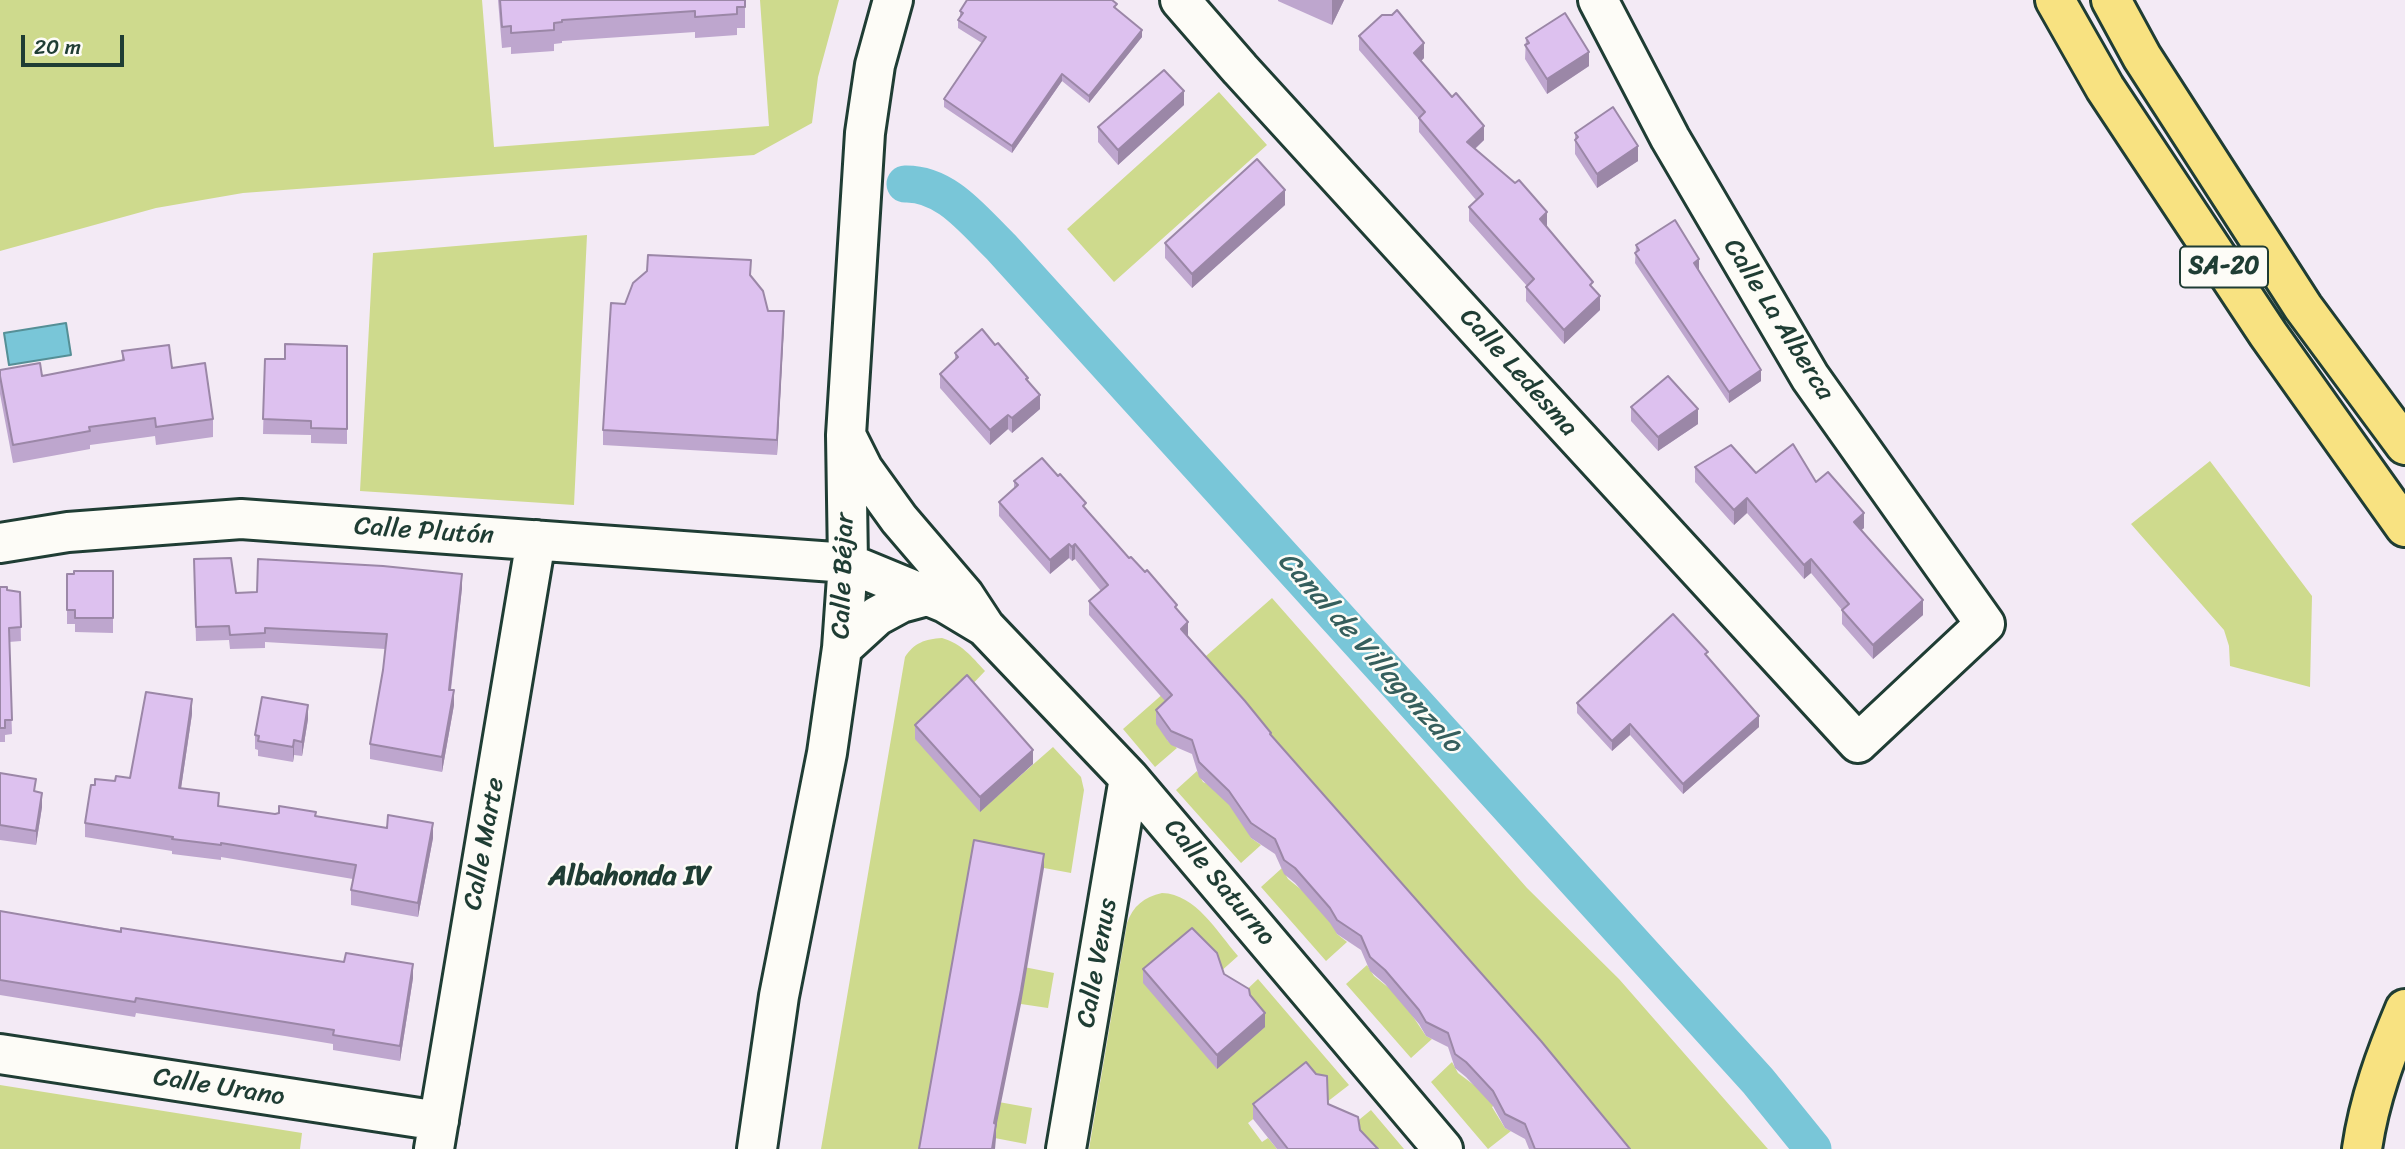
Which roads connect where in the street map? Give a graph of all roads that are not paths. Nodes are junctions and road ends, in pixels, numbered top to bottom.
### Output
1 (893, 0) edge
2 (1598, 0) edge
3 (2055, 0) edge
4 (2111, 0) edge
5 (1198, 8) edge
6 (846, 435) junction
7 (2405, 445) edge
8 (2405, 527) edge
9 (536, 540) junction
10 (0, 543) edge
11 (848, 563) junction
12 (934, 582) junction
13 (842, 648) junction
14 (1858, 743) joint
15 (1129, 778) junction
16 (2405, 1009) edge
17 (0, 1054) edge
18 (436, 1135) edge
19 (757, 1149) edge
20 (1066, 1149) edge
21 (1443, 1149) edge
22 (2362, 1149) edge

1 - 6 street, Calle Béjar
2 - 14 street, Calle La Alberca
3 - 8 main road, SA-20
4 - 7 main road, SA-20
5 - 14 street, Calle Ledesma
6 - 11 street, Calle Béjar
6 - 12 street, Calle Saturno
9 - 10 street, Calle Plutón
9 - 11 street, Calle Plutón
9 - 18 street, Calle Marte
11 - 12 street, Calle Saturno
11 - 13 street, Calle Béjar
12 - 13 street
12 - 15 street, Calle Saturno
13 - 19 street, Calle Béjar
15 - 20 street, Calle Venus
15 - 21 street, Calle Saturno
16 - 22 main road
17 - 18 street, Calle Urano

